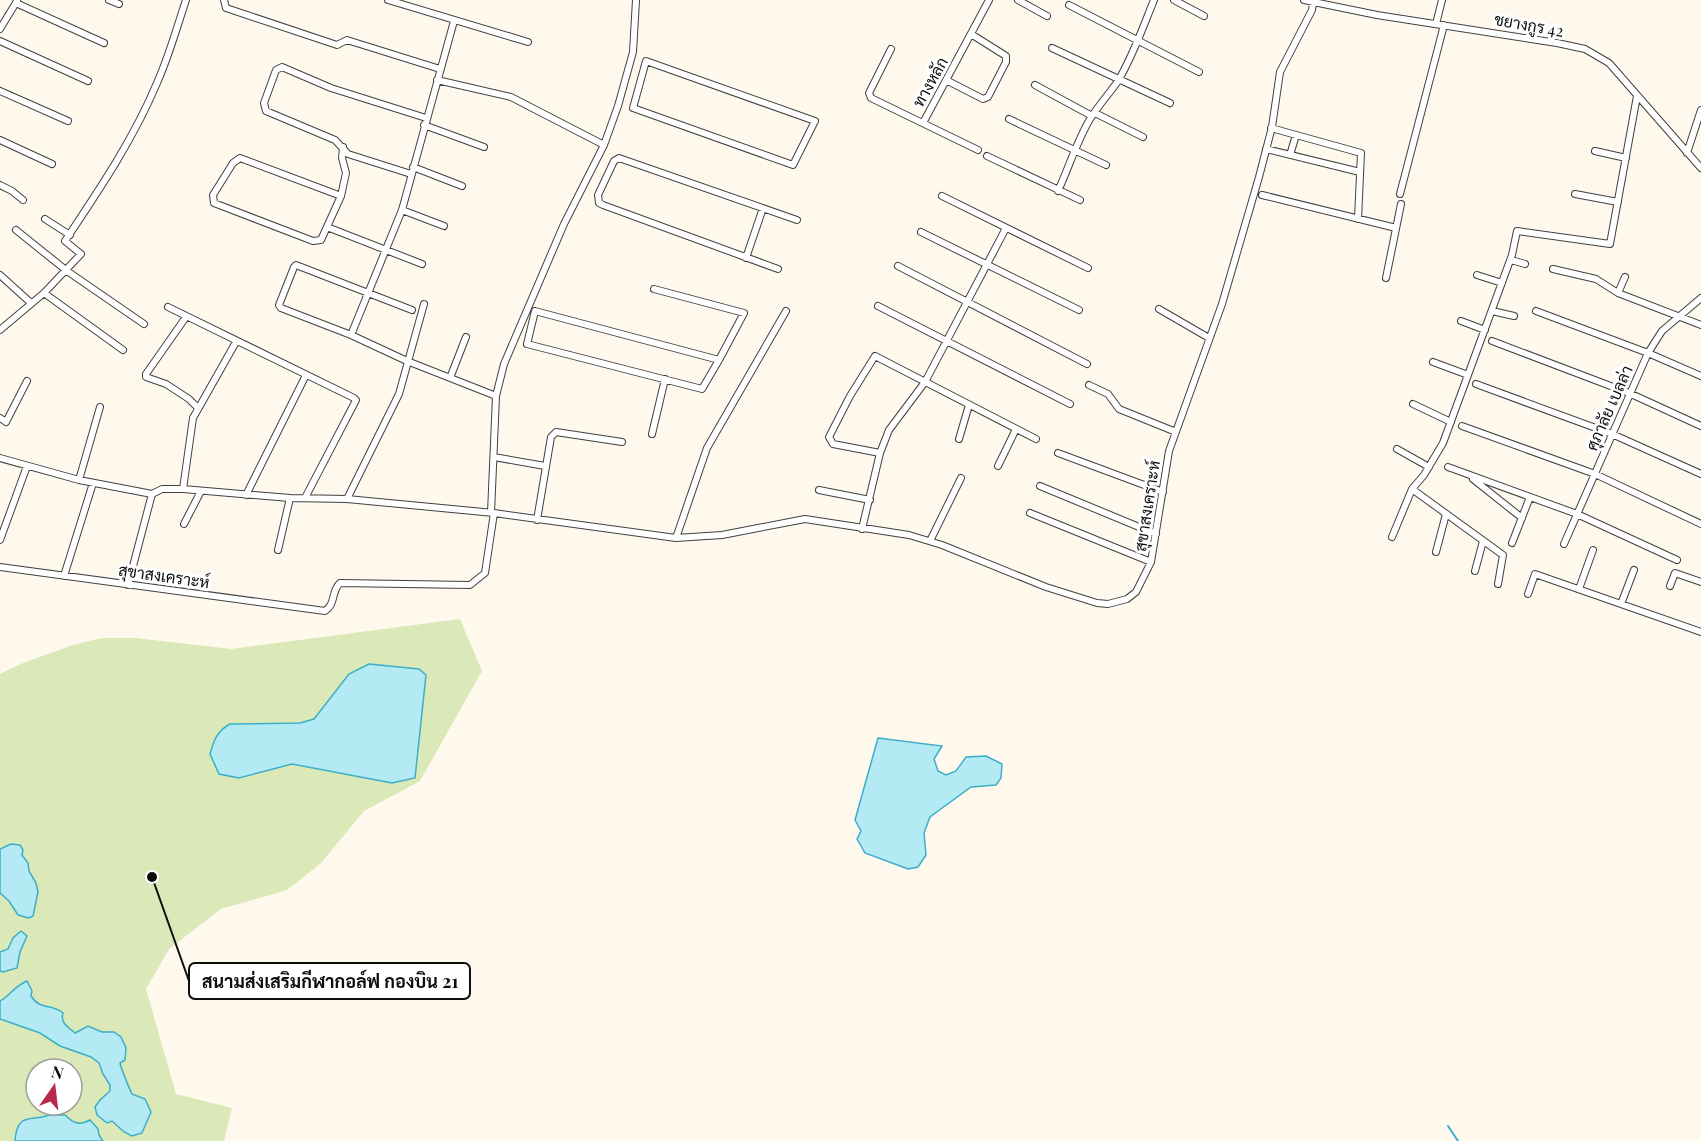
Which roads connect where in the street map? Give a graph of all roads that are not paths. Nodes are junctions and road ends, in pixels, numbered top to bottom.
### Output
1 (109, 0) edge
2 (186, 0) edge
3 (224, 0) edge
4 (388, 0) edge
5 (636, 0) edge
6 (989, 0) edge
7 (1018, 0) edge
8 (1153, 0) edge
9 (1174, 0) edge
10 (1442, 0) edge
11 (16, 1) edge
12 (1309, 1) edge
13 (119, 4) dead end
14 (1069, 6) dead end
15 (1047, 16) dead end
16 (1204, 16) dead end
17 (454, 21) junction
18 (1440, 24) junction
19 (0, 28) edge
20 (971, 34) junction
21 (1139, 39) junction
22 (0, 41) edge
23 (528, 42) dead end
24 (104, 43) dead end
25 (1052, 48) dead end
26 (891, 49) dead end
27 (440, 69) junction
28 (1199, 72) dead end
29 (437, 80) junction
30 (946, 80) junction
31 (1118, 80) junction
32 (88, 81) dead end
33 (626, 81) junction
34 (639, 85) junction
35 (1035, 85) dead end
36 (0, 91) edge
37 (1637, 96) junction
38 (1170, 103) dead end
39 (1701, 110) edge
40 (1094, 114) junction
41 (1009, 119) dead end
42 (68, 121) dead end
43 (425, 122) junction
44 (923, 123) junction
45 (1271, 128) junction
46 (1296, 135) junction
47 (1143, 136) dead end
48 (0, 141) edge
49 (604, 145) junction
50 (343, 147) junction
51 (484, 147) dead end
52 (1266, 149) junction
53 (978, 150) dead end
54 (1076, 152) junction
55 (1595, 152) dead end
56 (1687, 153) junction
57 (1290, 155) junction
58 (987, 156) dead end
59 (1626, 158) junction
60 (52, 164) dead end
61 (1106, 165) dead end
62 (1701, 168) edge
63 (412, 171) junction
64 (1360, 172) junction
65 (589, 177) junction
66 (604, 183) junction
67 (0, 185) edge
68 (462, 186) dead end
69 (1058, 191) junction
70 (1400, 194) dead end
71 (1575, 194) dead end
72 (1262, 195) dead end
73 (341, 196) junction
74 (942, 196) dead end
75 (23, 200) dead end
76 (1080, 200) dead end
77 (1618, 202) junction
78 (1401, 204) dead end
79 (764, 208) junction
80 (402, 210) junction
81 (45, 219) dead end
82 (797, 219) dead end
83 (1358, 219) junction
84 (444, 226) dead end
85 (327, 227) junction
86 (1006, 228) junction
87 (1396, 228) junction
88 (16, 230) dead end
89 (921, 232) dead end
90 (69, 235) junction
91 (387, 250) junction
92 (746, 258) junction
93 (1511, 260) junction
94 (986, 263) junction
95 (422, 264) dead end
96 (1525, 264) dead end
97 (898, 266) dead end
98 (1088, 268) dead end
99 (1554, 269) dead end
100 (778, 270) dead end
101 (67, 271) junction
102 (0, 275) edge
103 (1477, 275) dead end
104 (1625, 277) dead end
105 (1386, 278) dead end
106 (1502, 283) junction
107 (654, 289) dead end
108 (1618, 292) junction
109 (44, 293) junction
110 (368, 293) junction
111 (1701, 298) edge
112 (966, 302) junction
113 (31, 303) junction
114 (424, 304) dead end
115 (878, 306) dead end
116 (168, 307) dead end
117 (1159, 309) dead end
118 (412, 310) dead end
119 (786, 310) dead end
120 (1079, 310) dead end
121 (1492, 311) junction
122 (1536, 311) dead end
123 (1514, 316) dead end
124 (1680, 316) junction
125 (186, 317) junction
126 (1461, 321) dead end
127 (144, 324) dead end
128 (1701, 325) edge
129 (518, 327) junction
130 (0, 330) edge
131 (530, 330) junction
132 (1485, 330) junction
133 (351, 335) junction
134 (466, 337) dead end
135 (1209, 338) junction
136 (1492, 341) dead end
137 (236, 342) junction
138 (946, 342) junction
139 (123, 350) dead end
140 (1648, 352) junction
141 (719, 360) junction
142 (407, 361) junction
143 (1433, 362) dead end
144 (1087, 364) dead end
145 (306, 375) junction
146 (1468, 375) junction
147 (1701, 376) edge
148 (450, 378) junction
149 (665, 379) junction
150 (27, 381) dead end
151 (925, 381) junction
152 (1476, 384) dead end
153 (1089, 385) dead end
154 (1629, 393) junction
155 (496, 396) junction
156 (1070, 404) dead end
157 (1413, 404) dead end
158 (969, 405) junction
159 (100, 407) dead end
160 (198, 408) junction
161 (0, 418) edge
162 (1451, 422) junction
163 (1462, 426) dead end
164 (1701, 426) edge
165 (1016, 429) junction
166 (1176, 432) junction
167 (652, 434) dead end
168 (1612, 434) junction
169 (959, 439) dead end
170 (1036, 439) dead end
171 (622, 442) dead end
172 (1397, 448) dead end
173 (880, 453) junction
174 (1058, 453) dead end
175 (494, 457) junction
176 (0, 458) edge
177 (27, 466) junction
178 (545, 466) junction
179 (998, 466) dead end
180 (1429, 467) junction
181 (1448, 467) dead end
182 (1468, 474) junction
183 (1594, 474) junction
184 (1701, 474) edge
185 (961, 478) dead end
186 (79, 480) junction
187 (93, 483) junction
188 (1040, 486) dead end
189 (183, 489) junction
190 (1412, 489) junction
191 (819, 490) dead end
192 (201, 491) junction
193 (1163, 492) junction
194 (152, 494) junction
195 (246, 495) junction
196 (1530, 497) junction
197 (290, 498) junction
198 (306, 498) junction
199 (347, 499) junction
200 (870, 500) junction
201 (492, 513) junction
202 (1030, 513) dead end
203 (1446, 514) junction
204 (1577, 514) junction
205 (1522, 518) junction
206 (537, 520) junction
207 (184, 524) dead end
208 (1701, 524) edge
209 (862, 529) junction
210 (1156, 534) junction
211 (1392, 537) dead end
212 (676, 538) junction
213 (0, 540) edge
214 (1483, 541) junction
215 (930, 542) junction
216 (1512, 543) dead end
217 (1564, 544) dead end
218 (278, 550) dead end
219 (1593, 550) dead end
220 (1436, 552) dead end
221 (1677, 560) dead end
222 (1151, 562) junction
223 (0, 567) edge
224 (1634, 570) dead end
225 (1475, 572) dead end
226 (64, 576) junction
227 (1701, 582) edge
228 (1498, 584) dead end
229 (128, 585) junction
230 (1670, 586) dead end
231 (1578, 589) junction
232 (1528, 594) dead end
233 (1621, 604) junction
234 (1701, 632) edge

1 - 13 street
2 - 90 street
3 - 27 street
4 - 17 street
5 - 33 street
6 - 20 street, ทางหลัก
7 - 15 street
8 - 21 street
9 - 16 street
10 - 18 street
11 - 19 street
11 - 24 street
12 - 18 street, ชยางกูร 42
12 - 45 street, สุขาสงเคราะห์
14 - 21 street
17 - 23 street
17 - 27 street
18 - 37 street, ชยางกูร 42
18 - 70 street
20 - 30 street, ทางหลัก
20 - 30 street
21 - 28 street
21 - 31 street
22 - 32 street
25 - 31 street
26 - 44 street
27 - 29 street
29 - 43 street
29 - 49 street
30 - 44 street, ทางหลัก
31 - 38 street
31 - 40 street
33 - 34 street
33 - 49 street
34 - 34 street
35 - 40 street
36 - 42 street
37 - 56 street, ชยางกูร 42
37 - 59 street
39 - 56 street
40 - 47 street
40 - 54 street
41 - 54 street
43 - 50 street
43 - 51 street
43 - 63 street
44 - 53 street, ทางหลัก
45 - 46 street
45 - 52 street, สุขาสงเคราะห์
46 - 57 street
46 - 64 street
48 - 60 street
49 - 65 street
50 - 63 street
50 - 73 street
52 - 57 street
52 - 135 street, สุขาสงเคราะห์
54 - 61 street
54 - 69 street
55 - 59 street
56 - 62 street, ชยางกูร 42
57 - 64 street
58 - 69 street
59 - 77 street
63 - 68 street
63 - 80 street
64 - 83 street
65 - 66 street
65 - 129 street
66 - 79 street
66 - 92 street
67 - 75 street
69 - 76 street
71 - 77 street
72 - 83 street
73 - 85 street
73 - 85 street
74 - 86 street
77 - 93 street
78 - 87 street
79 - 82 street
79 - 92 street
80 - 84 street
80 - 91 street
81 - 90 street
83 - 87 street
85 - 91 street
86 - 94 street
86 - 98 street
87 - 105 street
88 - 101 street
89 - 94 street
90 - 101 street
91 - 95 street
91 - 110 street
92 - 100 street
93 - 96 street
93 - 106 street
94 - 112 street
94 - 120 street
97 - 112 street
99 - 108 street
101 - 109 street
101 - 127 street
102 - 113 street
103 - 106 street
104 - 108 street
106 - 121 street
107 - 141 street
108 - 124 street
109 - 113 street
109 - 139 street
110 - 118 street
110 - 133 street
110 - 133 street
111 - 124 street, ศุภาลัย เบลล่า
112 - 138 street
112 - 144 street
113 - 130 street
114 - 142 street
115 - 138 street
116 - 125 street
117 - 135 street
119 - 212 street
121 - 123 street
121 - 132 street
122 - 140 street
124 - 128 street
124 - 140 street, ศุภาลัย เบลล่า
125 - 137 street
125 - 160 street
126 - 132 street
129 - 131 street
129 - 155 street
131 - 141 street
131 - 149 street
132 - 146 street
133 - 142 street
134 - 148 street
135 - 166 street, สุขาสงเคราะห์
136 - 154 street
137 - 145 street
137 - 160 street
138 - 151 street
138 - 156 street
140 - 147 street
140 - 154 street, ศุภาลัย เบลล่า
141 - 149 street
142 - 148 street
142 - 199 street
143 - 146 street
145 - 195 street
145 - 198 street
146 - 162 street
148 - 155 street
149 - 167 street
150 - 161 street
151 - 158 street
151 - 173 street
151 - 173 street
152 - 168 street
153 - 166 street
154 - 164 street
154 - 168 street, ศุภาลัย เบลล่า
155 - 175 street
157 - 162 street
158 - 165 street
158 - 169 street
159 - 186 street
160 - 189 street
162 - 180 street
163 - 183 street
165 - 170 street
165 - 179 street
166 - 193 street, สุขาสงเคราะห์
168 - 183 street, ศุภาลัย เบลล่า
168 - 184 street
171 - 178 street
172 - 180 street
173 - 200 street
174 - 193 street
175 - 178 street
175 - 201 street
176 - 177 street
177 - 186 street
177 - 213 street
178 - 206 street
180 - 190 street
181 - 182 street
182 - 196 street
182 - 205 street
183 - 204 street, ศุภาลัย เบลล่า
183 - 208 street
185 - 215 street
186 - 187 street
187 - 194 street
187 - 226 street
188 - 210 street
189 - 192 street, สุขาสงเคราะห์
189 - 194 street, สุขาสงเคราะห์
190 - 203 street
190 - 211 street
191 - 200 street
192 - 195 street, สุขาสงเคราะห์
192 - 207 street
193 - 210 street, สุขาสงเคราะห์
194 - 229 street
195 - 197 street, สุขาสงเคราะห์
196 - 204 street
196 - 205 street
197 - 198 street, สุขาสงเคราะห์
197 - 218 street
198 - 199 street, สุขาสงเคราะห์
199 - 201 street, สุขาสงเคราะห์
200 - 209 street
201 - 206 street, สุขาสงเคราะห์
201 - 229 street, สุขาสงเคราะห์
202 - 222 street
203 - 214 street
203 - 220 street
204 - 217 street, ศุภาลัย เบลล่า
204 - 221 street
205 - 216 street
206 - 212 street, สุขาสงเคราะห์
209 - 212 street, สุขาสงเคราะห์
209 - 215 street, สุขาสงเคราะห์
210 - 222 street, สุขาสงเคราะห์
214 - 225 street
214 - 228 street
215 - 222 street, สุขาสงเคราะห์
219 - 231 street
223 - 226 street, สุขาสงเคราะห์
224 - 233 street
226 - 229 street, สุขาสงเคราะห์
227 - 230 street
231 - 232 street
231 - 233 street
233 - 234 street

